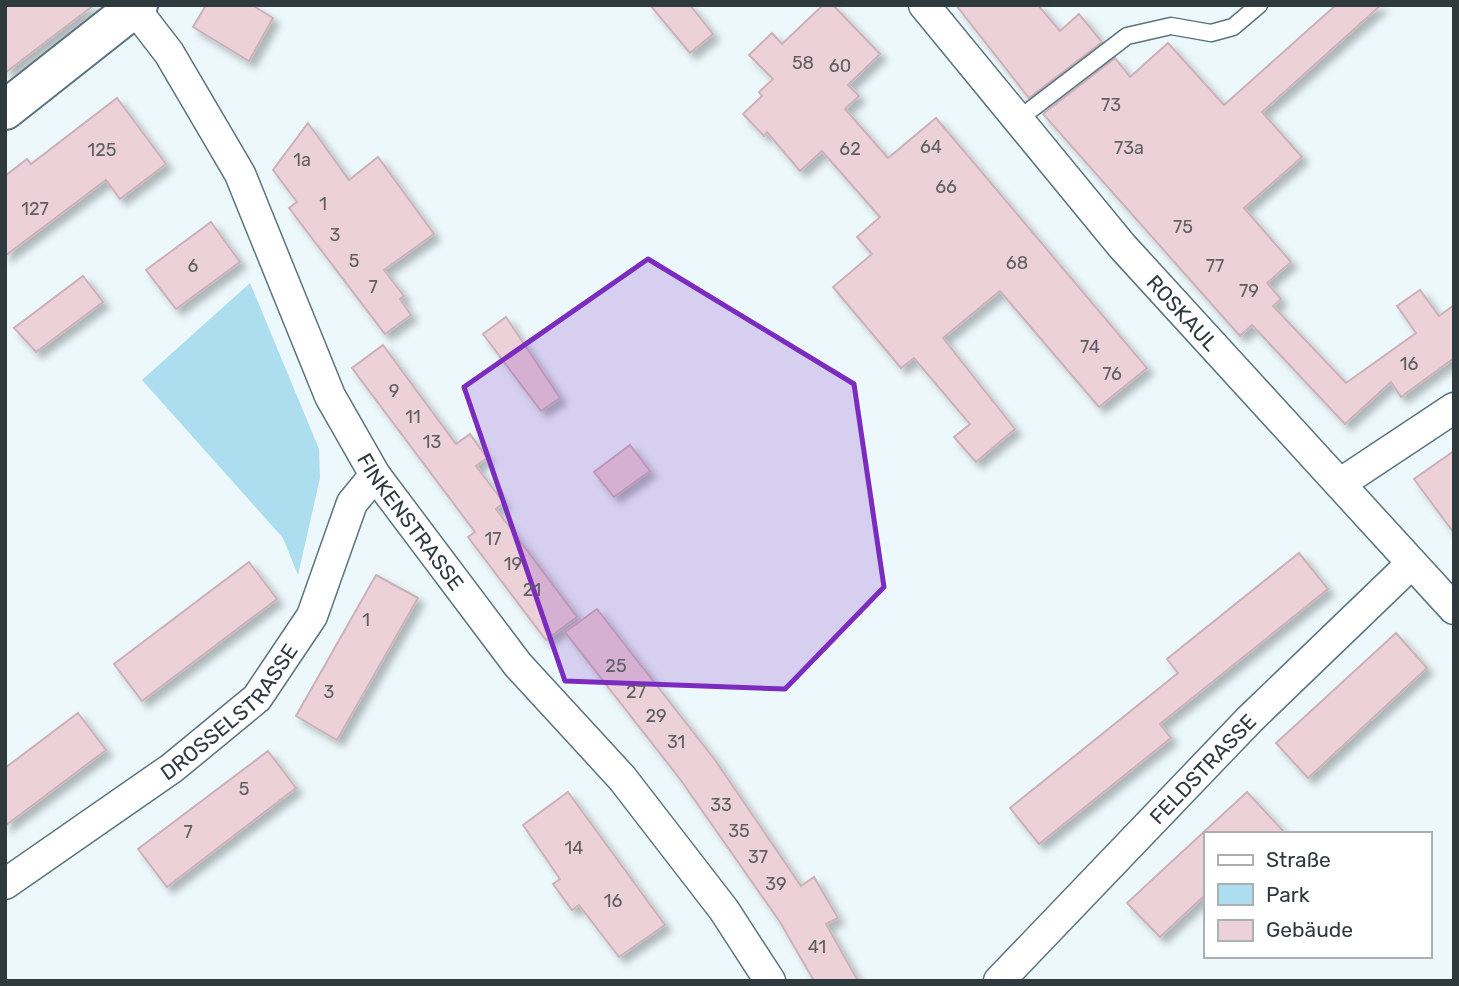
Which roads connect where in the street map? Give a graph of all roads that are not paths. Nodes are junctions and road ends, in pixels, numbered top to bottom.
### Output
1 (924, 5) edge
2 (1259, 5) edge
3 (135, 6) edge
4 (5, 110) edge
5 (1016, 121) junction
6 (1454, 408) edge
7 (375, 475) junction
8 (1341, 483) junction
9 (1411, 564) junction
10 (1454, 609) edge
11 (5, 884) edge
12 (770, 981) edge
13 (999, 981) edge

1 - 5 street, ROSKAUL
2 - 5 lane
3 - 4 street
3 - 7 street, FINKENSTRASSE
5 - 8 street, ROSKAUL
6 - 8 street
7 - 11 street, DROSSELSTRASSE
7 - 12 street, FINKENSTRASSE
8 - 9 street, ROSKAUL
9 - 10 street, ROSKAUL
9 - 13 street, FELDSTRASSE

